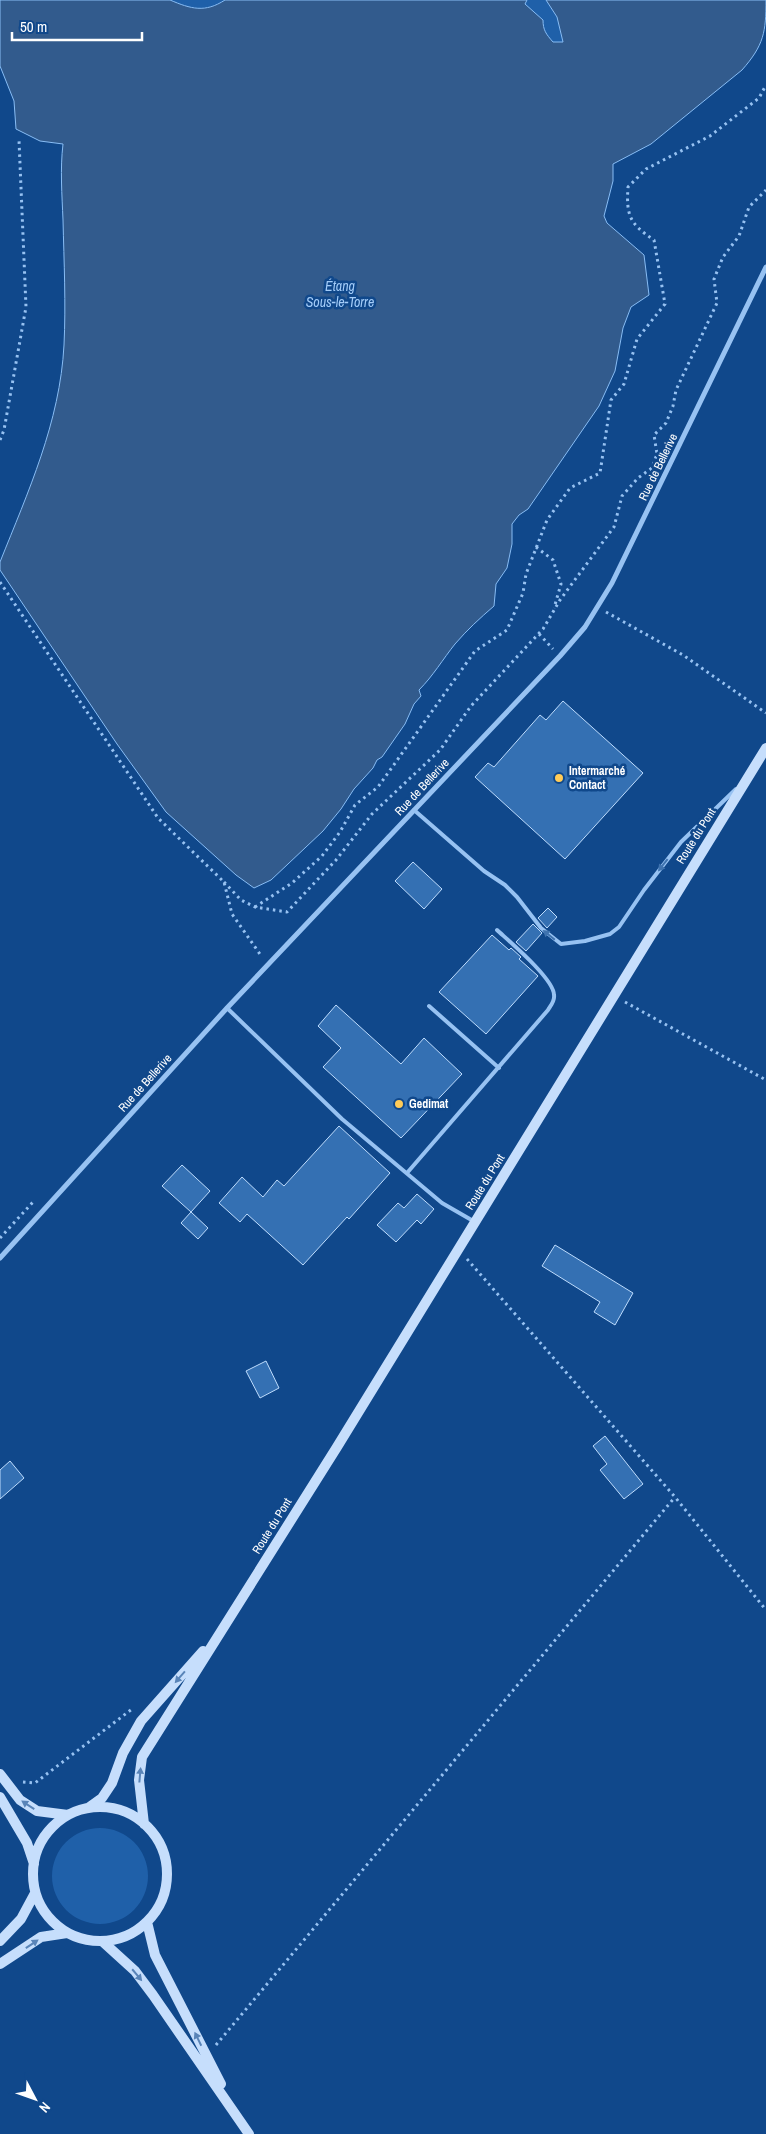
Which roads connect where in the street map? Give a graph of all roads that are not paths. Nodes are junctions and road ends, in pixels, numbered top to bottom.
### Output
1 (766, 267) edge
2 (766, 748) edge
3 (745, 780) junction
4 (414, 810) junction
5 (497, 930) dead end
6 (429, 1006) dead end
7 (227, 1008) junction
8 (499, 1068) junction
9 (407, 1173) junction
10 (475, 1222) junction
11 (0, 1258) edge
12 (224, 1628) junction
13 (0, 1774) edge
14 (0, 1797) edge
15 (87, 1808) junction
16 (68, 1815) junction
17 (144, 1824) junction
18 (34, 1864) junction
19 (35, 1893) junction
20 (147, 1922) junction
21 (67, 1933) junction
22 (0, 1941) edge
23 (102, 1941) junction
24 (0, 1964) edge
25 (247, 2131) edge

1 - 4 street, Rue de Bellerive
2 - 3 main road, Route du Pont
3 -> 4 lane
3 - 10 main road, Route du Pont
4 - 7 street, Rue de Bellerive
5 - 8 lane
6 - 8 lane
7 - 9 lane
7 - 11 street, Rue de Bellerive
8 - 9 lane
9 - 10 lane
10 - 12 main road, Route du Pont
12 -> 15 main road, Route du Pont
17 -> 12 main road, Route du Pont
16 -> 13 main road
14 - 18 main road
15 - 16 main road
15 - 17 main road
16 - 18 main road
17 - 20 main road
18 - 19 main road
19 - 21 main road
19 - 22 main road
20 - 23 main road
25 -> 20 main road
21 - 23 main road
24 -> 21 main road
23 -> 25 main road

